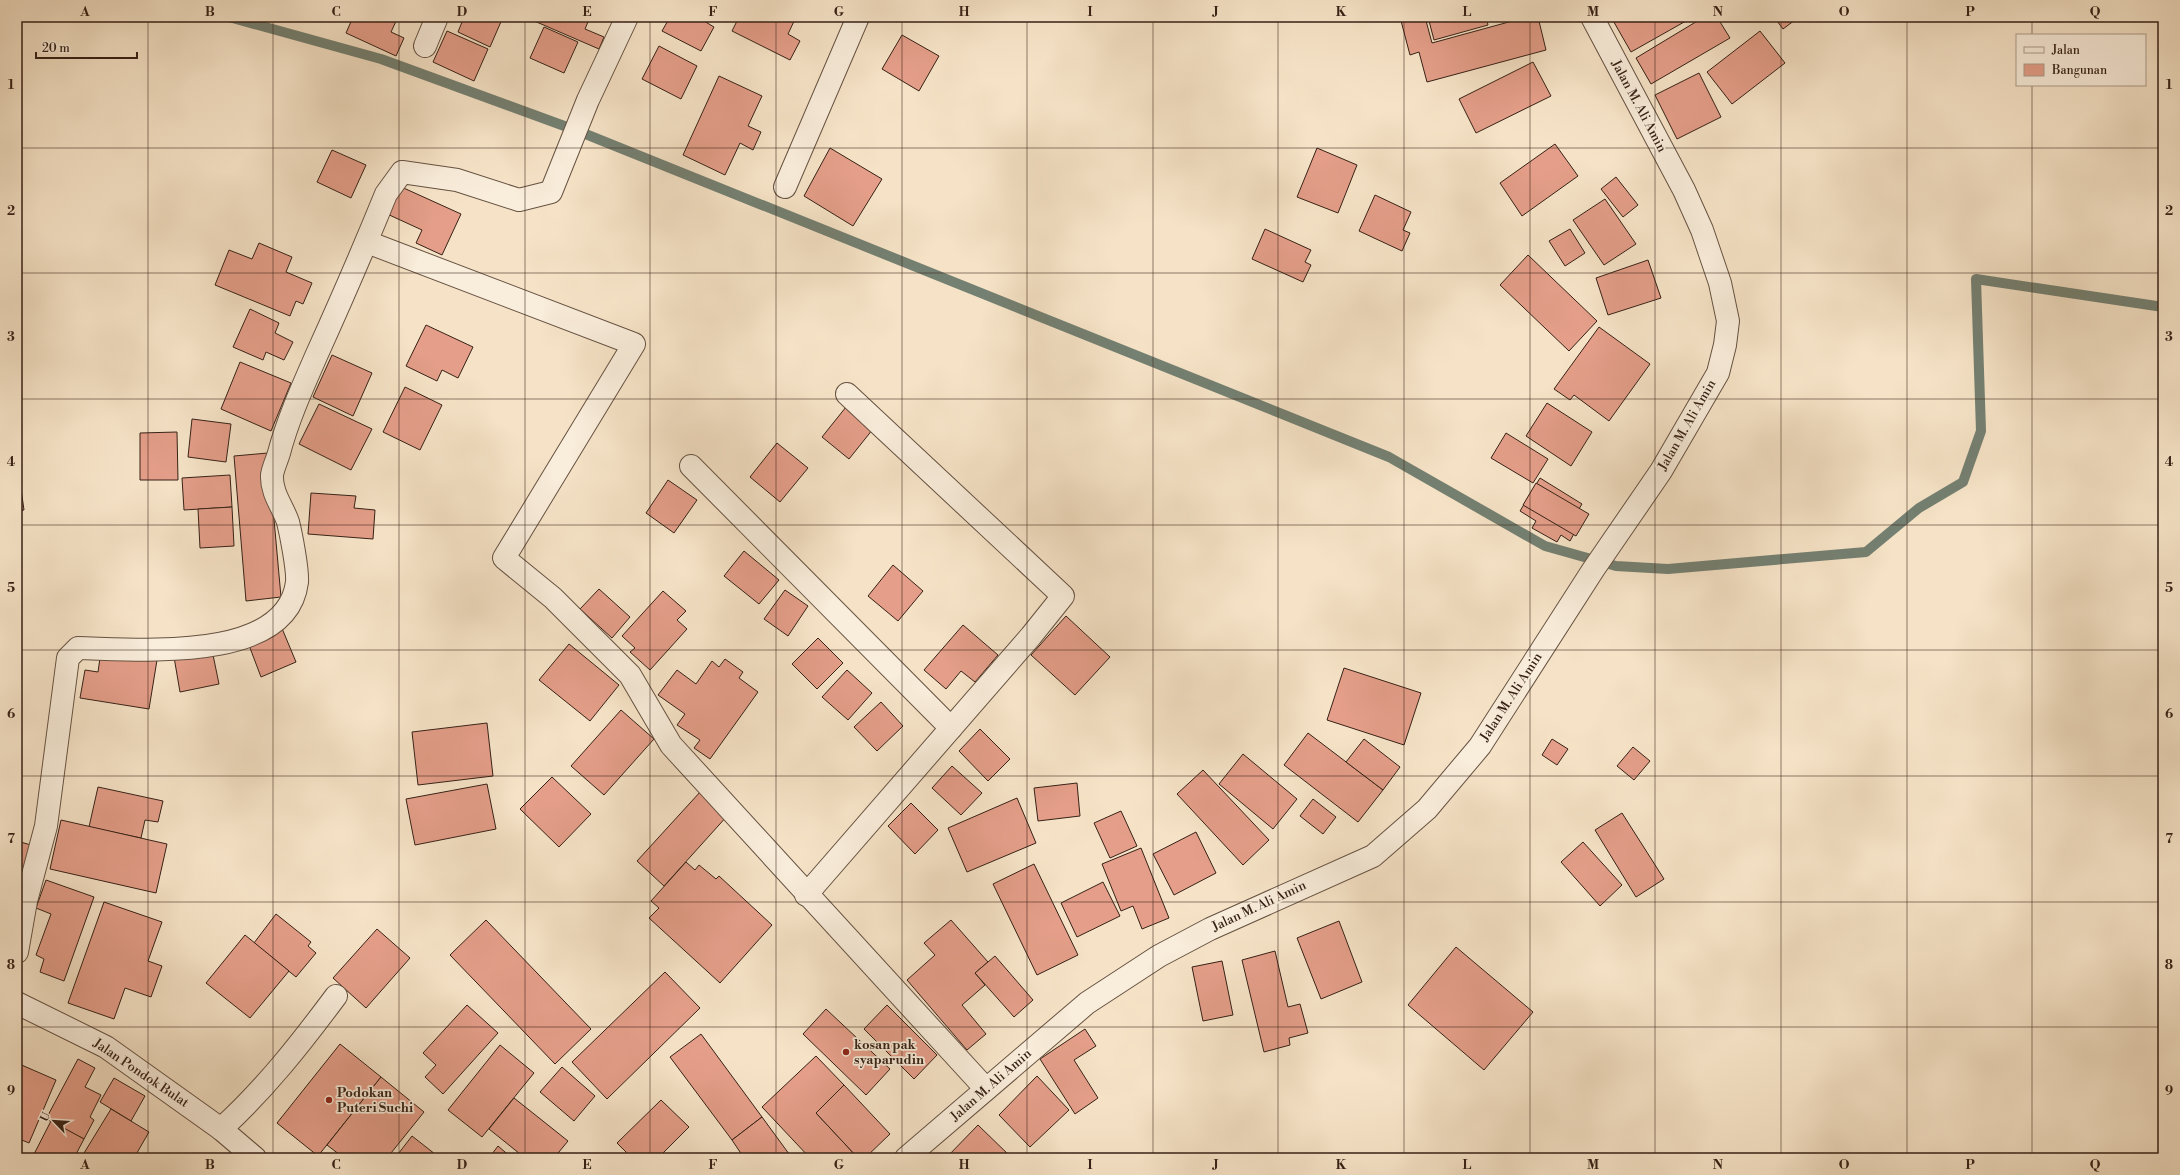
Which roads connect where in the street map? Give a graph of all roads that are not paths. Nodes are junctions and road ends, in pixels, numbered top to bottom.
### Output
1 (437, 17) edge
2 (627, 17) edge
3 (858, 17) edge
4 (1592, 17) edge
5 (425, 46) dead end
6 (785, 187) dead end
7 (367, 242) junction
8 (847, 394) dead end
9 (691, 466) dead end
10 (951, 728) junction
11 (806, 895) junction
12 (17, 952) edge
13 (336, 996) dead end
14 (17, 1003) edge
15 (986, 1089) junction
16 (221, 1129) junction
17 (255, 1158) edge
18 (906, 1158) edge

1 - 5 street
2 - 7 street
3 - 6 street
4 - 15 street, Jalan M. Ali Amin
7 - 11 street
7 - 12 street
8 - 10 street
9 - 10 street
10 - 11 street
11 - 15 street
13 - 16 street
14 - 16 street, Jalan Pondok Bulat
15 - 18 street, Jalan M. Ali Amin
16 - 17 street, Jalan Pondok Bulat

